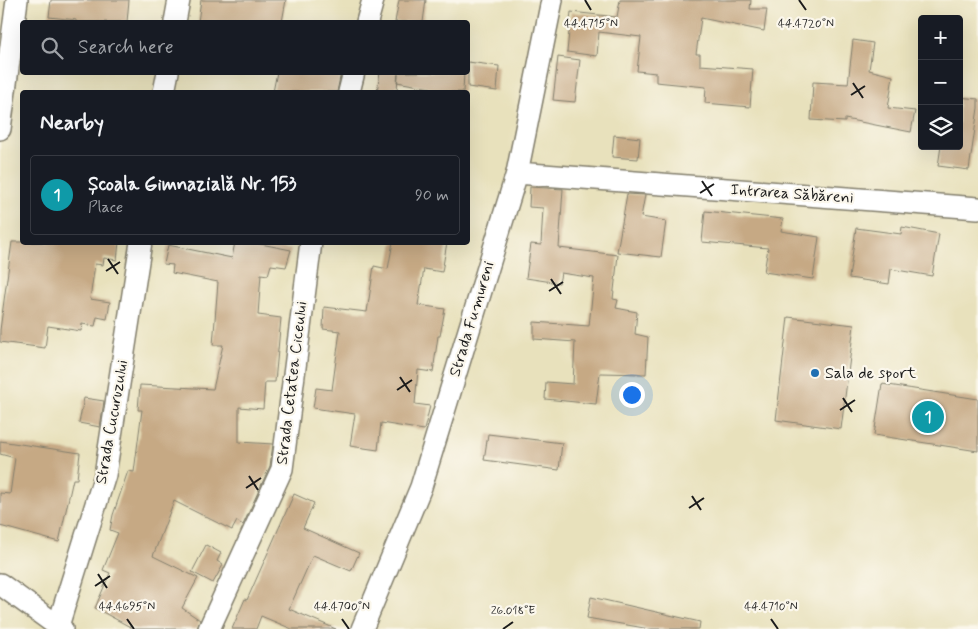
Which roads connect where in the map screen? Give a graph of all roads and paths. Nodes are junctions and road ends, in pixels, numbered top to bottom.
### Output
1 (17, 0) edge
2 (179, 0) edge
3 (373, 0) edge
4 (552, 0) edge
5 (175, 20) edge
6 (368, 20) edge
7 (167, 75) edge
8 (353, 75) edge
9 (164, 90) edge
10 (350, 90) edge
11 (0, 129) edge
12 (517, 173) junction
13 (978, 208) edge
14 (141, 245) edge
15 (311, 245) edge
16 (0, 584) edge
17 (60, 627) edge
18 (209, 629) edge
19 (362, 629) edge

1 - 11 street
2 - 5 street
3 - 6 street
4 - 12 street, Strada Fumureni
7 - 9 street
8 - 10 street
12 - 13 street, Intrarea Săbăreni
12 - 19 street, Strada Fumureni
14 - 17 street, Strada Cucuruzului
15 - 18 street, Strada Cetatea Ciceului
16 - 17 street

